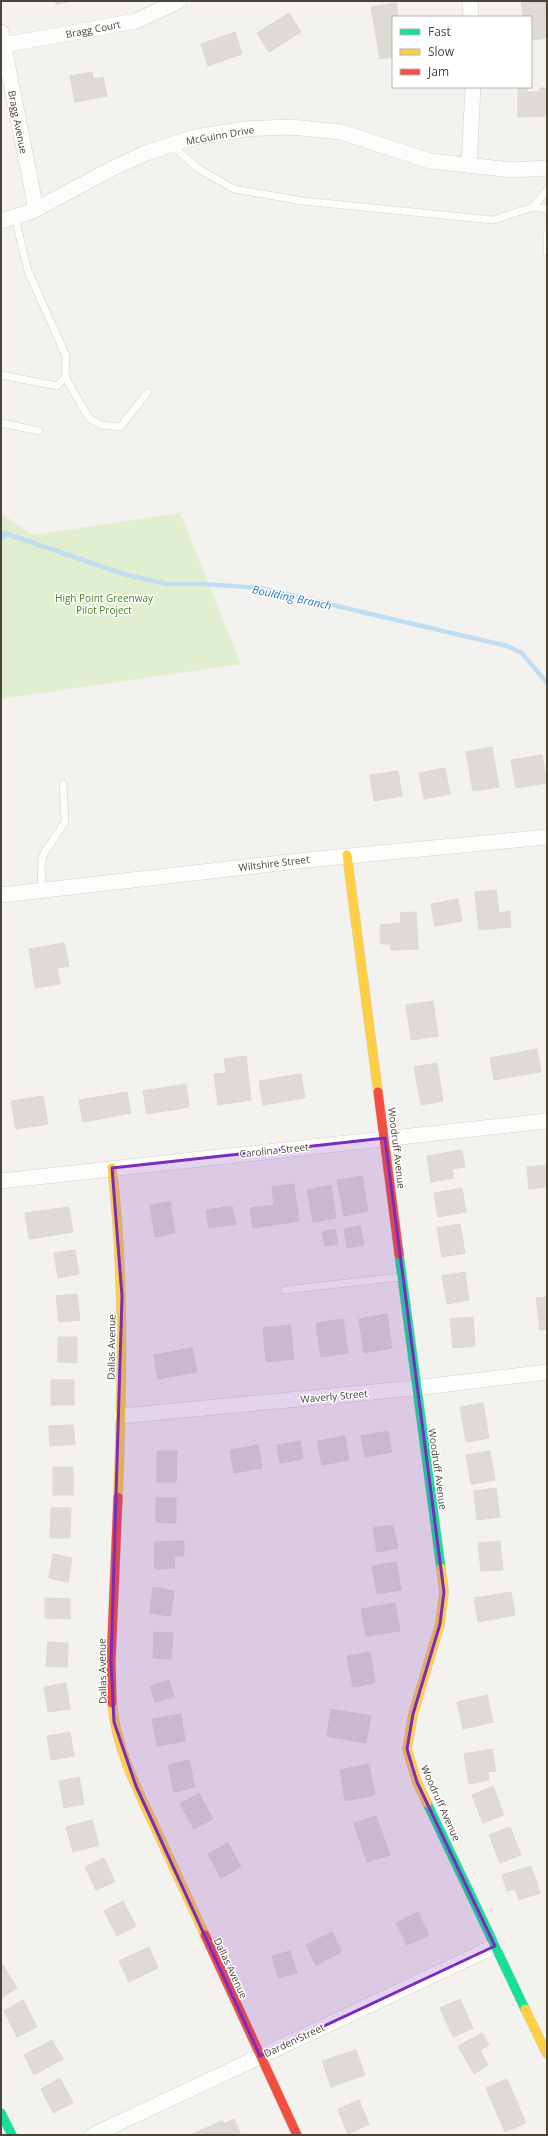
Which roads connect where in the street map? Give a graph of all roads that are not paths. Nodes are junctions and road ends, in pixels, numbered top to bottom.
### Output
1 (179, 1) edge
2 (470, 1) edge
3 (471, 16) edge
4 (2, 39) edge
5 (473, 88) edge
6 (171, 145) junction
7 (469, 165) junction
8 (547, 168) edge
9 (547, 190) edge
10 (532, 207) junction
11 (547, 209) edge
12 (33, 211) junction
13 (8, 219) edge
14 (547, 235) edge
15 (547, 252) edge
16 (1, 376) edge
17 (65, 377) junction
18 (148, 392) dead end
19 (1, 423) edge
20 (39, 431) dead end
21 (63, 784) dead end
22 (547, 837) edge
23 (346, 855) junction
24 (42, 890) junction
25 (1, 895) edge
26 (547, 1121) edge
27 (385, 1138) junction
28 (112, 1168) junction
29 (1, 1181) edge
30 (402, 1277) junction
31 (285, 1290) dead end
32 (547, 1372) edge
33 (416, 1388) junction
34 (121, 1416) junction
35 (495, 1946) junction
36 (547, 2054) edge
37 (260, 2056) junction
38 (1, 2112) edge
39 (12, 2135) edge
40 (93, 2135) edge
41 (297, 2135) edge

1 - 4 street, Bragg Court
2 - 3 street
4 - 12 street, Bragg Avenue
5 - 7 street
6 - 7 street, McGuinn Drive
6 - 10 lane
6 - 12 street, McGuinn Drive
7 - 8 street, McGuinn Drive
9 - 10 lane
10 - 11 lane
12 - 13 street, McGuinn Drive
13 - 17 lane
14 - 15 lane
16 - 17 lane
17 - 18 lane
19 - 20 lane
21 - 24 lane
22 - 23 street, Wiltshire Street
23 - 24 street, Wiltshire Street
23 - 27 street, Woodruff Avenue
24 - 25 street, Wiltshire Street
26 - 27 street, Carolina Street
27 - 28 street, Carolina Street
27 - 30 street, Woodruff Avenue
28 - 29 street, Carolina Street
28 - 34 street, Dallas Avenue
30 - 31 lane
30 - 33 street, Woodruff Avenue
32 - 33 street, Waverly Street
33 - 34 street, Waverly Street
33 - 35 street, Woodruff Avenue
34 - 37 street, Dallas Avenue
35 - 36 street, Woodruff Avenue
35 - 37 street, Darden Street
37 - 40 street, Darden Street
37 - 41 street, Dallas Avenue
38 - 39 street

